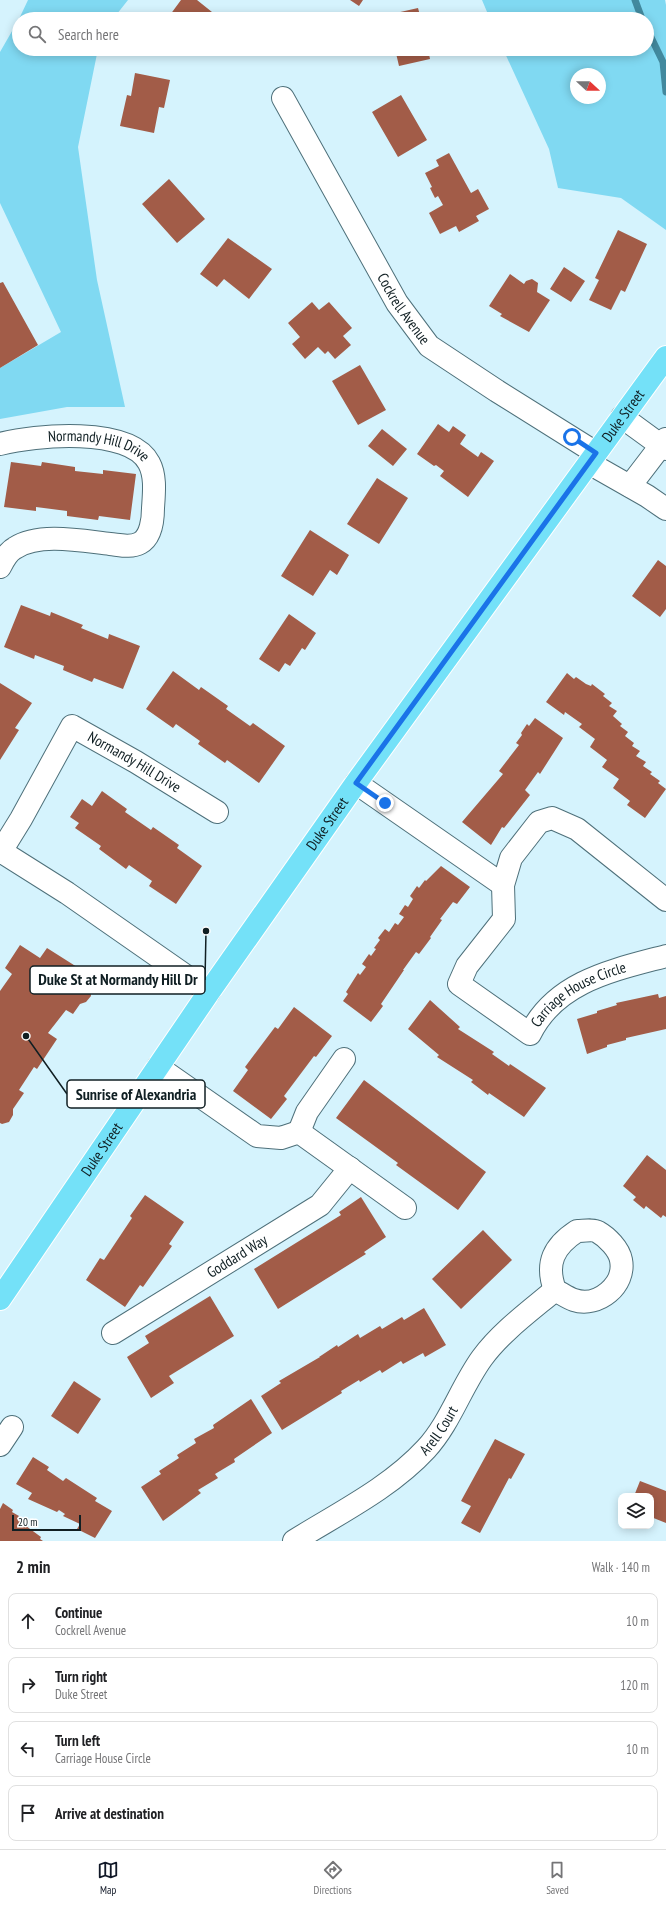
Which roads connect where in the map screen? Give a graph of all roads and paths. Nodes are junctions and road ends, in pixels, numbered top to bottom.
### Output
1 (283, 98) dead end
2 (666, 358) edge
3 (622, 417) junction
4 (0, 444) edge
5 (664, 445) edge
6 (593, 458) junction
7 (630, 486) junction
8 (666, 509) edge
9 (0, 567) edge
10 (356, 783) junction
11 (217, 812) dead end
12 (1, 852) edge
13 (503, 885) junction
14 (666, 900) edge
15 (666, 956) edge
16 (208, 992) junction
17 (344, 1058) dead end
18 (158, 1067) junction
19 (299, 1132) junction
20 (350, 1168) junction
21 (405, 1208) dead end
22 (555, 1290) dead end
23 (0, 1299) edge
24 (113, 1333) dead end
25 (12, 1427) dead end
26 (0, 1445) edge
27 (294, 1541) edge

1 - 6 street, Cockrell Avenue
2 - 3 main road, Duke Street
3 - 5 street
3 - 6 main road, Duke Street
4 - 9 street, Normandy Hill Drive
5 - 7 street
6 - 7 street, Cockrell Avenue
6 - 10 main road, Duke Street
7 - 8 street, Cockrell Avenue
10 - 13 street
10 - 16 main road, Duke Street
11 - 12 street, Normandy Hill Drive
12 - 16 street, Normandy Hill Drive
13 - 14 street, Carriage House Circle
13 - 15 street, Carriage House Circle
16 - 18 main road, Duke Street
17 - 19 street
18 - 19 street
18 - 23 main road, Duke Street
19 - 20 street
20 - 21 street
20 - 24 street, Goddard Way
22 - 27 street, Arell Court
25 - 26 street

